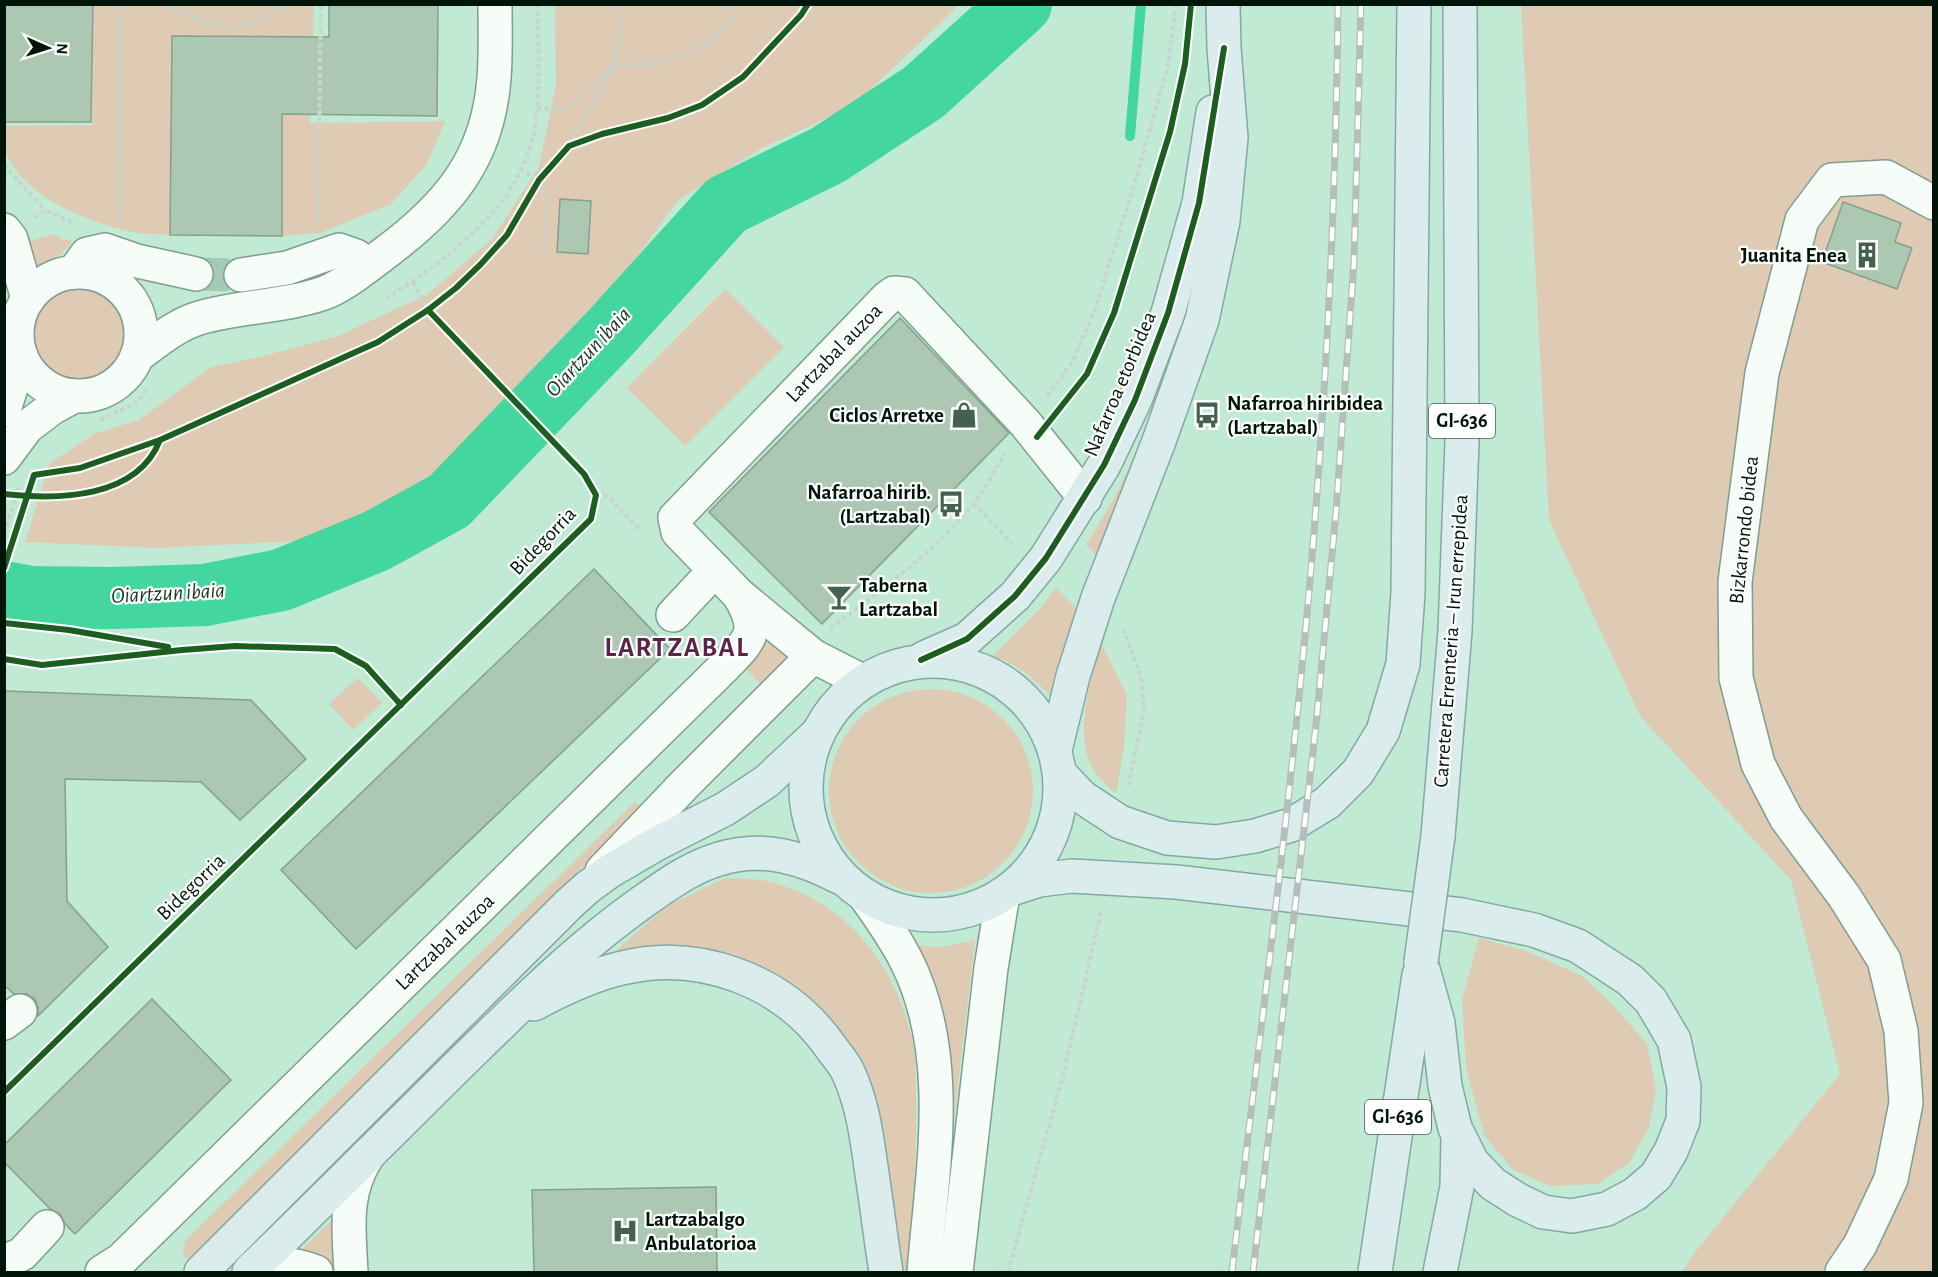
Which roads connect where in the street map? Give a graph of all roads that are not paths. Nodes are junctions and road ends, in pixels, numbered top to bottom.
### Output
1 (495, 4) edge
2 (1223, 4) edge
3 (1414, 4) edge
4 (1460, 4) edge
5 (1224, 48) junction
6 (1934, 203) edge
7 (17, 226) edge
8 (363, 269) junction
9 (74, 272) junction
10 (196, 274) tunnel mouth
11 (241, 275) tunnel mouth
12 (28, 299) junction
13 (21, 356) junction
14 (137, 356) junction
15 (74, 396) junction
16 (4, 410) edge
17 (12, 471) edge
18 (1085, 498) junction
19 (715, 570) junction
20 (739, 595) junction
21 (673, 615) dead end
22 (818, 644) junction
23 (921, 660) junction
24 (862, 681) junction
25 (816, 735) junction
26 (1057, 762) junction
27 (588, 887) junction
28 (854, 887) junction
29 (1007, 892) junction
30 (1421, 962) junction
31 (491, 1034) junction
32 (1458, 1136) junction
33 (369, 1154) junction
34 (47, 1227) dead end
35 (4, 1262) edge
36 (4, 1268) edge
37 (251, 1270) edge
38 (16, 1272) edge
39 (102, 1272) edge
40 (201, 1272) edge
41 (316, 1272) edge
42 (351, 1272) edge
43 (886, 1272) edge
44 (924, 1272) edge
45 (957, 1272) edge
46 (1375, 1272) edge
47 (1440, 1272) edge
48 (1842, 1272) edge

1 - 8 street
2 - 5 main road, Nafarroa etorbidea
3 - 26 main road
4 - 30 main road, Carretera Errenteria – Irun errepidea / GI-636, bridge
5 - 18 main road, Nafarroa etorbidea
5 - 26 main road, Nafarroa etorbidea
6 - 48 street, Bizkarrondo bidea
7 - 12 street
8 - 11 street
8 - 14 street
9 - 10 street
9 - 12 street
9 - 14 street
12 - 13 street
13 - 15 street
13 - 16 street
14 - 15 street
15 - 17 street
18 - 19 street, Lartzabal auzoa
18 - 23 main road, Nafarroa etorbidea
19 - 20 street, Lartzabal auzoa
19 - 21 street
20 - 22 street, Lartzabal auzoa
20 - 39 street, Lartzabal auzoa
22 - 24 street, Lartzabal auzoa
22 - 27 street
23 - 24 main road
23 - 26 main road
24 - 25 main road
25 - 27 main road
25 - 28 main road
26 - 29 main road
27 - 40 main road
28 - 29 main road
28 - 31 main road
28 - 44 street
29 - 32 main road
29 - 45 street
30 - 32 main road
30 - 46 main road, Carretera Errenteria – Irun errepidea / GI-636
31 - 33 main road
31 - 43 main road
32 - 47 main road
33 - 37 main road
33 - 42 street
34 - 35 street
36 - 38 street
37 - 41 street

